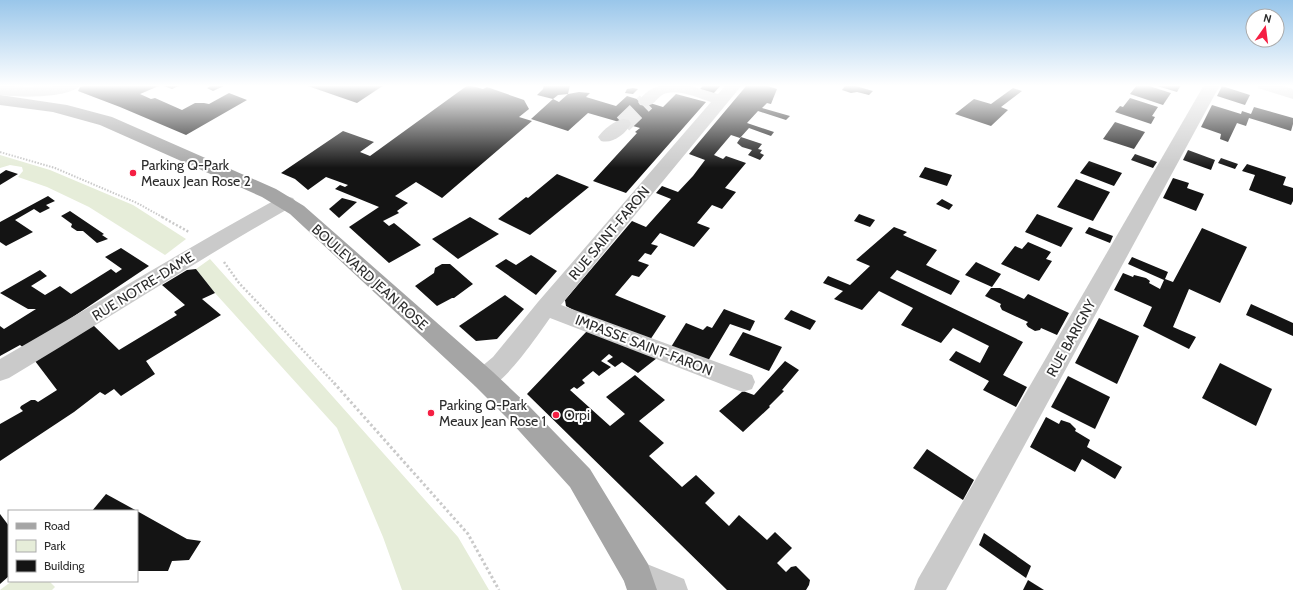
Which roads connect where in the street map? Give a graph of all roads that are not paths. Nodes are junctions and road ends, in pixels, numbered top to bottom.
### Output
1 (80, 113) edge
2 (710, 113) edge
3 (1197, 113) edge
4 (623, 124) tunnel mouth
5 (607, 137) dead end
6 (286, 202) junction
7 (546, 308) junction
8 (0, 371) edge
9 (484, 379) junction
10 (743, 382) dead end
11 (640, 582) edge
12 (673, 590) edge
13 (929, 590) edge

1 - 6 main road, BOULEVARD JEAN ROSE
2 - 7 street, RUE SAINT-FARON
3 - 13 street, RUE BARIGNY
4 - 5 street
6 - 8 street, RUE NOTRE-DAME
6 - 9 main road, BOULEVARD JEAN ROSE
7 - 9 street, RUE SAINT-FARON
7 - 10 street, IMPASSE SAINT-FARON
9 - 11 main road, BOULEVARD JEAN ROSE
11 - 12 street

